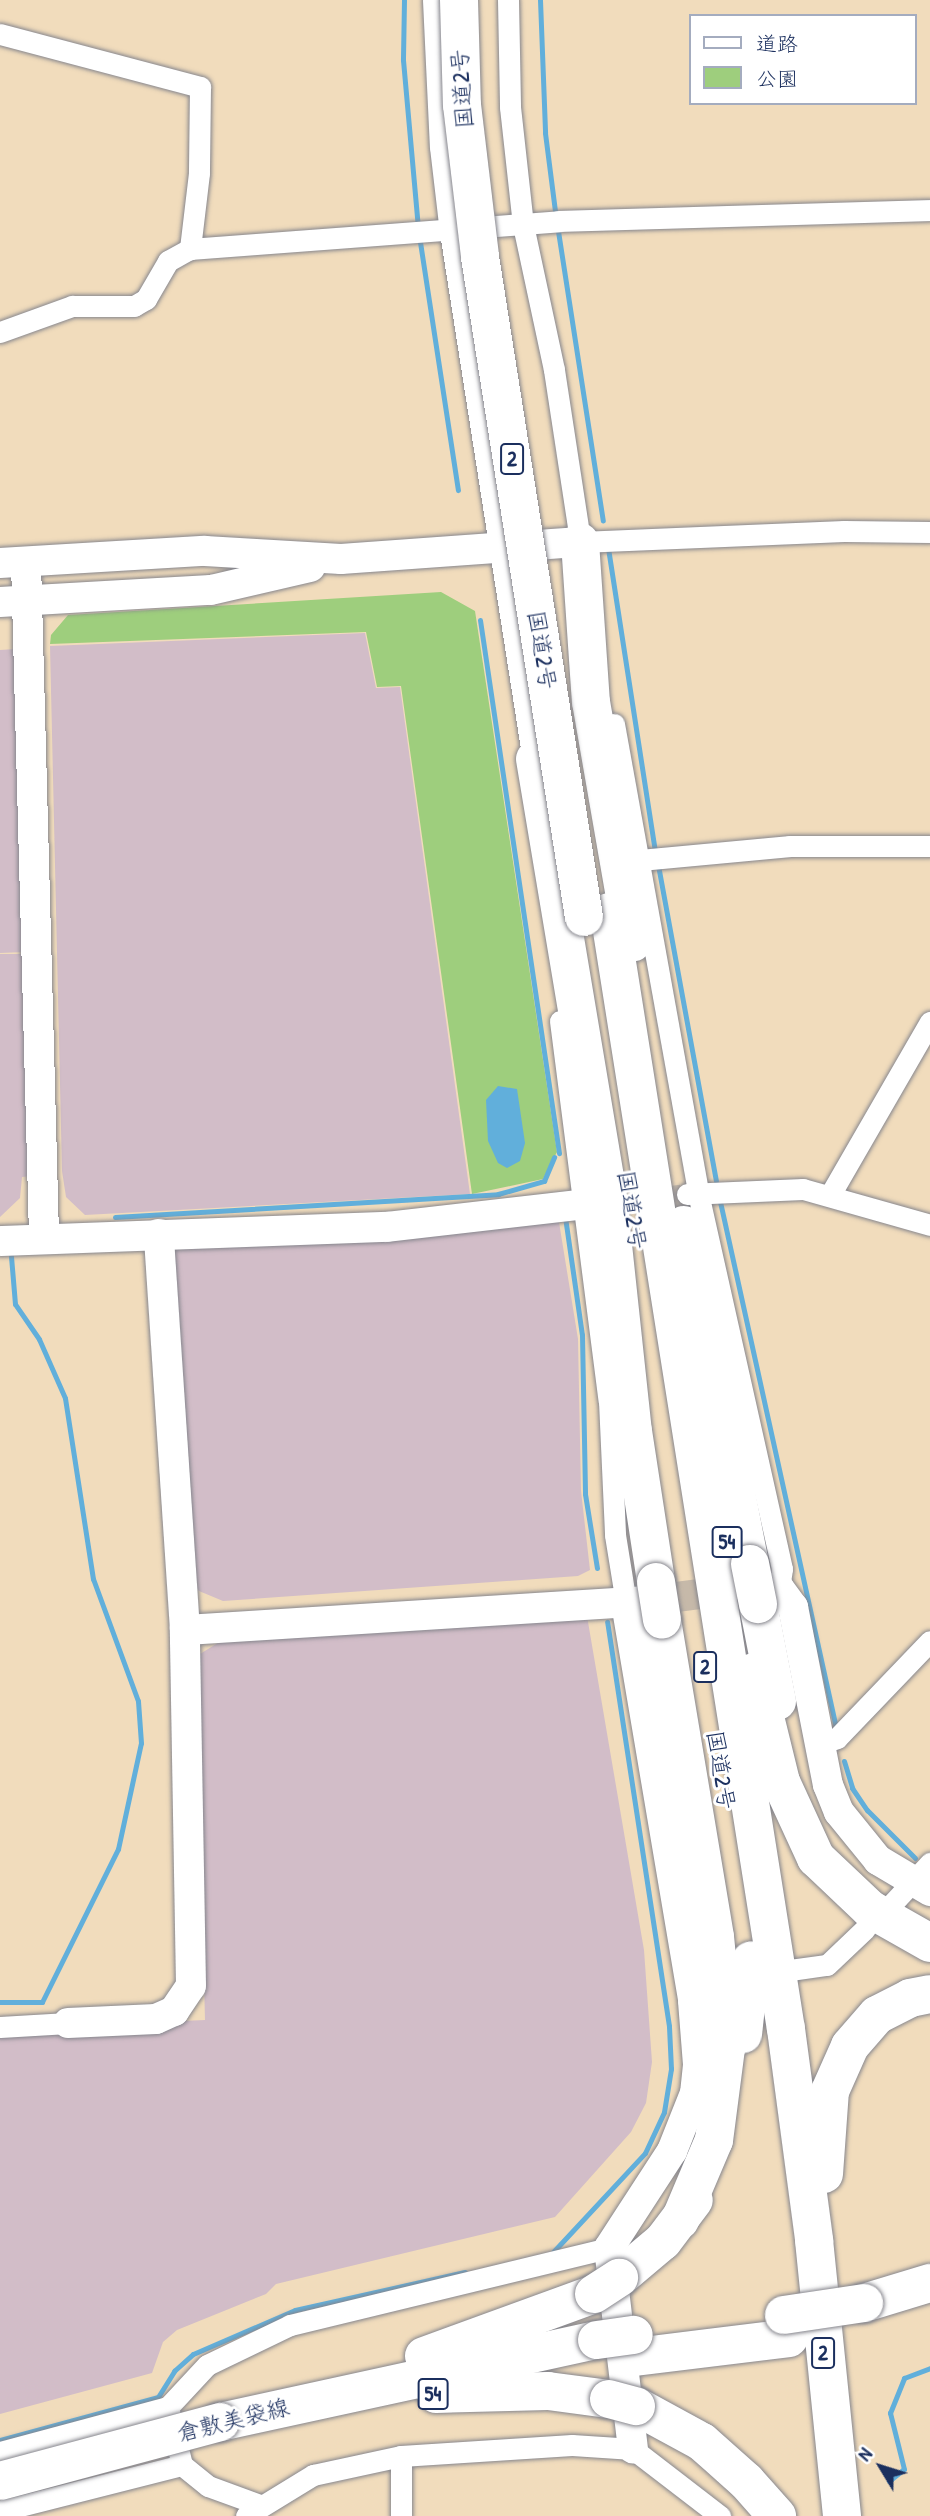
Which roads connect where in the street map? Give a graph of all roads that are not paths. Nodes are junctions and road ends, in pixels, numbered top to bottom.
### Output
1 (433, 0) edge
2 (458, 0) edge
3 (484, 0) edge
4 (508, 0) edge
5 (0, 34) edge
6 (930, 210) edge
7 (523, 225) junction
8 (450, 232) junction
9 (190, 249) junction
10 (0, 332) edge
11 (930, 532) edge
12 (580, 542) junction
13 (499, 548) junction
14 (341, 559) junction
15 (13, 563) edge
16 (13, 602) edge
17 (535, 759) junction
18 (930, 846) edge
19 (640, 860) junction
20 (597, 914) junction
21 (930, 1022) edge
22 (693, 1194) junction
23 (830, 1195) junction
24 (592, 1204) junction
25 (657, 1219) junction
26 (930, 1225) edge
27 (159, 1234) junction
28 (44, 1238) junction
29 (0, 1241) edge
30 (759, 1586) junction
31 (653, 1601) junction
32 (185, 1630) junction
33 (930, 1641) edge
34 (820, 1744) junction
35 (816, 1858) junction
36 (924, 1878) edge
37 (890, 1906) dead end
38 (865, 1929) dead end
39 (930, 1943) edge
40 (751, 1960) junction
41 (790, 1970) dead end
42 (930, 1994) edge
43 (68, 2023) joint
44 (0, 2027) edge
45 (680, 2220) junction
46 (607, 2274) junction
47 (930, 2283) edge
48 (818, 2289) junction
49 (930, 2303) edge
50 (866, 2314) junction
51 (168, 2407) junction
52 (256, 2413) junction
53 (829, 2418) junction
54 (633, 2449) junction
55 (0, 2452) edge
56 (401, 2456) junction
57 (182, 2465) junction
58 (0, 2481) edge
59 (0, 2511) edge
60 (253, 2511) edge
61 (401, 2516) edge
62 (720, 2516) edge
63 (776, 2516) edge
64 (842, 2516) edge

1 - 8 street
2 - 20 highway, 国道2号 / 2, bridge
3 - 20 highway, 国道2号 / 2
4 - 7 street
5 - 9 street
6 - 7 street
7 - 8 street
7 - 12 street
8 - 9 street
8 - 13 street
9 - 10 street
11 - 12 street
12 - 13 street
12 - 19 street
12 - 30 highway
13 - 14 street
13 - 17 street
14 - 15 street
14 - 16 street
15 - 16 street
16 - 28 street
17 - 24 street
17 - 31 highway
18 - 19 street
19 - 22 street
20 - 25 highway, 国道2号 / 2
20 - 40 highway, 国道2号 / 2
21 - 23 street
22 - 23 street
22 - 30 street
23 - 26 street
24 - 27 street
24 - 31 street
25 - 35 highway, 54
25 - 48 highway, 国道2号 / 2
27 - 28 street
27 - 32 street
28 - 29 street
30 - 34 street
30 - 35 highway
31 - 32 street
31 - 45 highway
31 - 46 street
32 - 43 street
33 - 34 street
34 - 36 street
35 - 39 highway, 54
36 - 37 street
38 - 41 street
40 - 45 highway
40 - 53 highway, 国道2号 / 2
42 - 48 highway
43 - 44 street
45 - 46 highway
46 - 51 street
46 - 52 highway
46 - 54 street
47 - 50 highway
48 - 53 highway, 国道2号 / 2
49 - 50 highway, 54
50 - 52 highway, 倉敷美袋線 / 54
51 - 55 street
51 - 57 street
52 - 58 highway, 倉敷美袋線 / 54, bridge
52 - 63 highway, 54
53 - 64 highway, 国道2号 / 2
54 - 56 street
54 - 62 street
56 - 60 street
56 - 61 street
57 - 59 street
57 - 60 street

